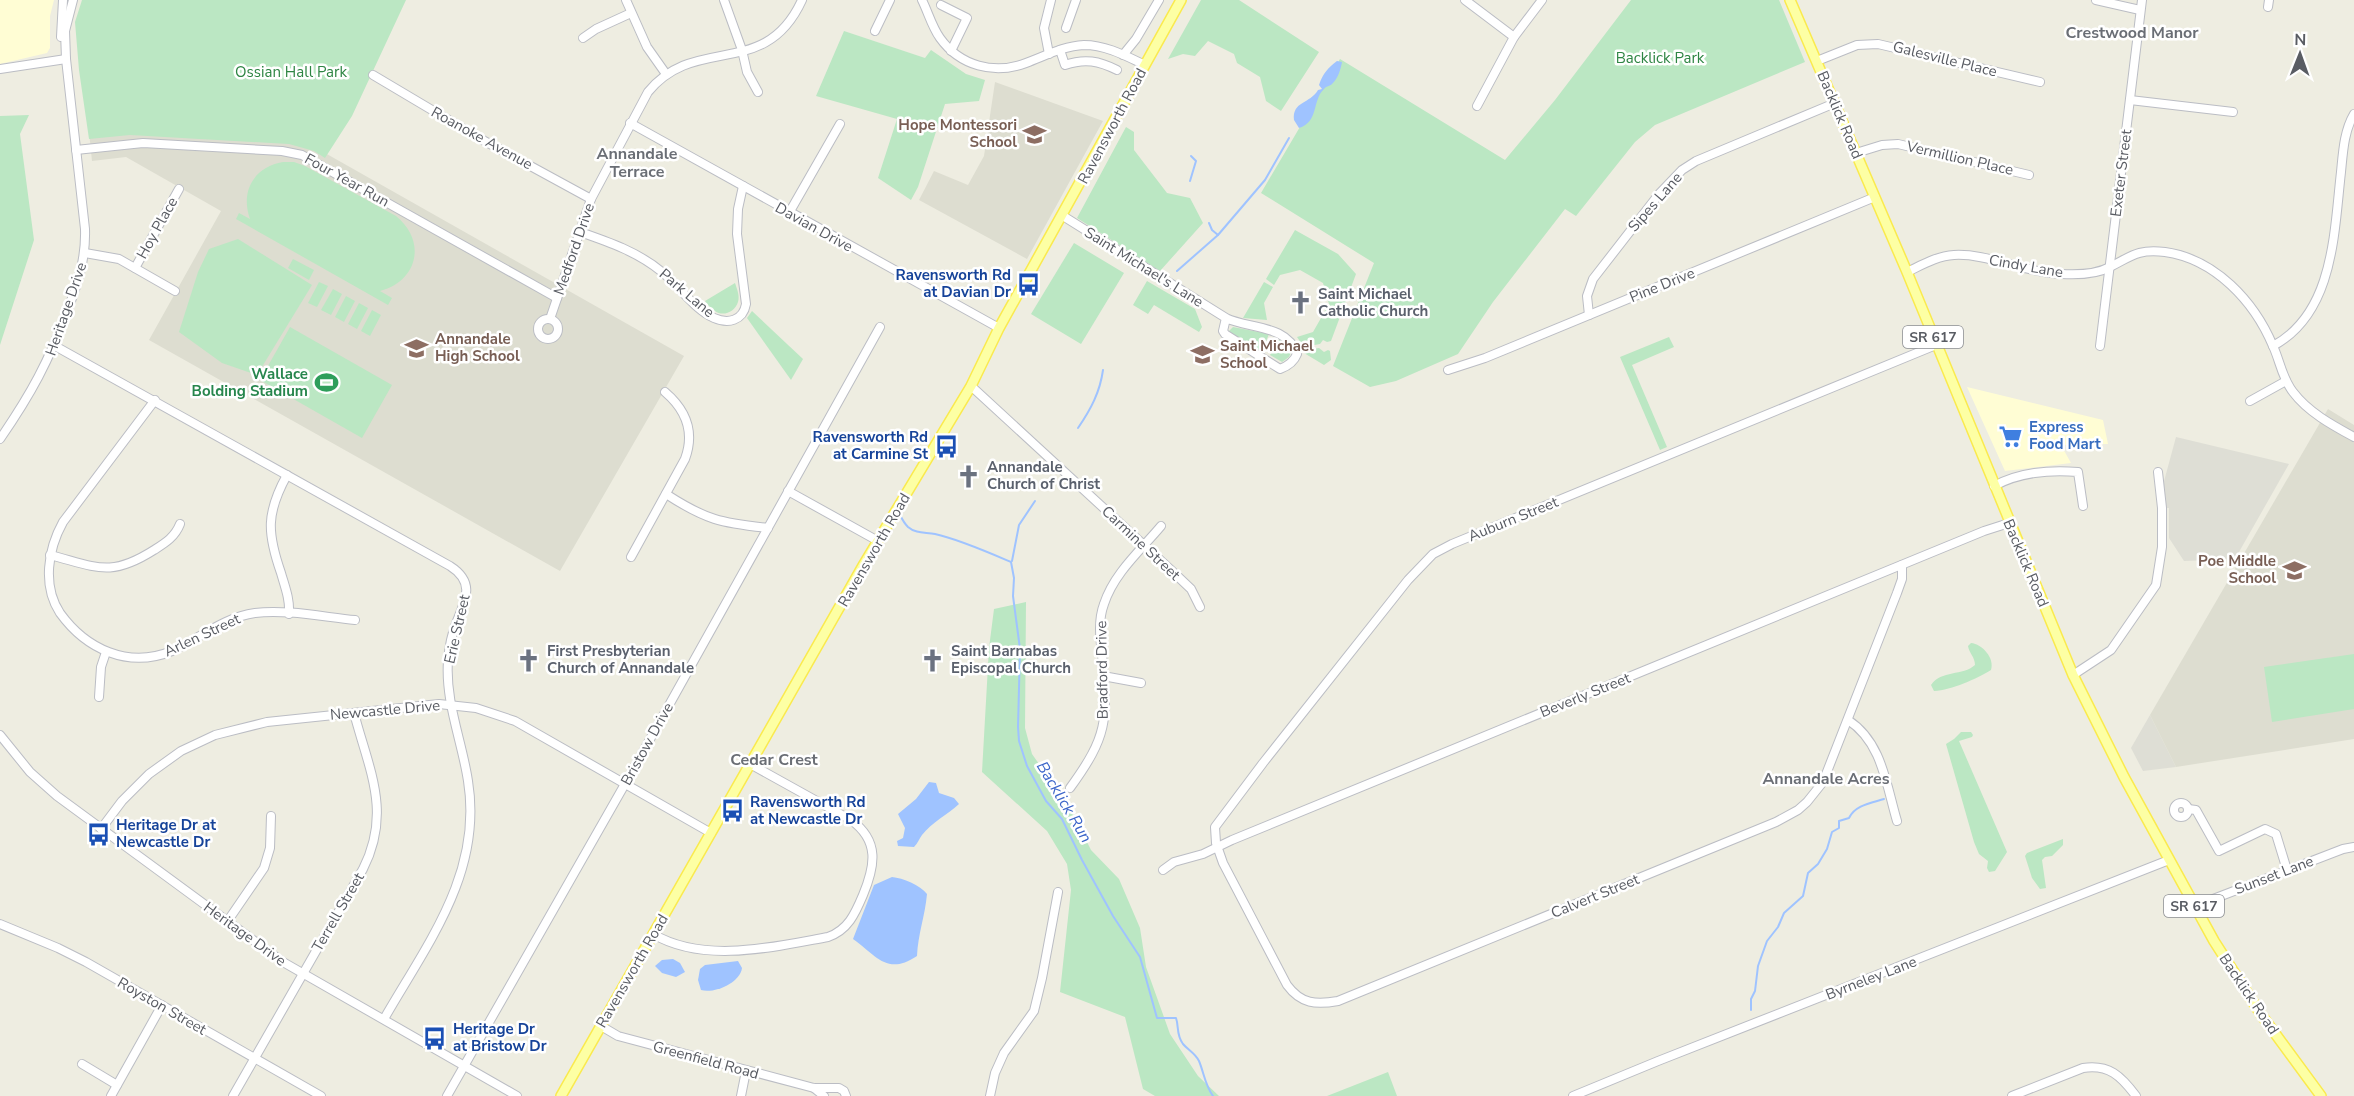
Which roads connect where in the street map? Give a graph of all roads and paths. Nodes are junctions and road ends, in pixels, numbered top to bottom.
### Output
1 (63, 0) edge
2 (72, 0) edge
3 (626, 0) edge
4 (724, 0) edge
5 (802, 0) edge
6 (890, 0) edge
7 (922, 0) edge
8 (1050, 0) edge
9 (1076, 0) edge
10 (1159, 0) edge
11 (1181, 0) edge
12 (1465, 0) edge
13 (1542, 0) edge
14 (1790, 0) edge
15 (2096, 0) edge
16 (2142, 0) edge
17 (941, 5) dead end
18 (2140, 10) junction
19 (632, 13) junction
20 (1066, 28) dead end
21 (875, 31) dead end
22 (1514, 37) junction
23 (583, 38) dead end
24 (1060, 50) junction
25 (951, 51) junction
26 (743, 53) junction
27 (1049, 54) junction
28 (1123, 55) junction
29 (66, 59) junction
30 (1816, 61) junction
31 (1145, 65) junction
32 (0, 69) edge
33 (1117, 70) dead end
34 (666, 74) junction
35 (373, 75) dead end
36 (2040, 82) dead end
37 (758, 92) dead end
38 (2130, 100) junction
39 (1835, 104) junction
40 (1477, 106) dead end
41 (2233, 112) dead end
42 (2354, 114) edge
43 (630, 123) junction
44 (840, 124) dead end
45 (76, 150) junction
46 (1856, 153) junction
47 (2029, 175) dead end
48 (744, 186) junction
49 (179, 189) dead end
50 (1875, 197) junction
51 (591, 199) junction
52 (789, 213) junction
53 (1063, 216) junction
54 (580, 232) junction
55 (85, 253) junction
56 (2110, 267) junction
57 (135, 268) junction
58 (1907, 272) junction
59 (175, 291) dead end
60 (558, 298) junction
61 (1589, 315) junction
62 (1226, 318) junction
63 (550, 319) dead end
64 (880, 327) dead end
65 (999, 328) junction
66 (1936, 345) junction
67 (55, 346) junction
68 (2100, 346) dead end
69 (2273, 346) junction
70 (1448, 370) dead end
71 (2286, 381) junction
72 (971, 386) junction
73 (665, 392) dead end
74 (155, 400) junction
75 (2250, 401) dead end
76 (2354, 437) edge
77 (0, 439) edge
78 (2158, 472) dead end
79 (287, 475) junction
80 (1994, 486) junction
81 (788, 491) junction
82 (666, 494) junction
83 (2083, 506) dead end
84 (2009, 523) junction
85 (180, 524) dead end
86 (1161, 526) dead end
87 (768, 528) junction
88 (878, 541) junction
89 (1145, 546) junction
90 (50, 555) junction
91 (631, 557) dead end
92 (1902, 565) junction
93 (1200, 607) dead end
94 (290, 614) junction
95 (355, 620) dead end
96 (106, 652) junction
97 (2073, 675) junction
98 (1103, 676) junction
99 (1141, 683) dead end
100 (99, 698) dead end
101 (451, 705) junction
102 (354, 713) junction
103 (1848, 720) junction
104 (0, 735) edge
105 (750, 764) junction
106 (625, 784) junction
107 (1070, 788) dead end
108 (2188, 809) dead end
109 (271, 816) dead end
110 (1897, 821) dead end
111 (101, 829) junction
112 (711, 833) junction
113 (1217, 847) junction
114 (2354, 847) edge
115 (2169, 860) junction
116 (1163, 870) dead end
117 (2287, 870) junction
118 (1058, 892) dead end
119 (2195, 906) junction
120 (227, 922) junction
121 (0, 924) edge
122 (653, 934) junction
123 (303, 974) junction
124 (162, 1005) junction
125 (384, 1019) junction
126 (601, 1026) junction
127 (255, 1059) junction
128 (82, 1064) dead end
129 (464, 1066) junction
130 (746, 1071) junction
131 (117, 1084) junction
132 (814, 1088) junction
133 (2318, 1095) edge
134 (111, 1096) edge
135 (233, 1096) edge
136 (321, 1096) edge
137 (447, 1096) edge
138 (517, 1096) edge
139 (561, 1096) edge
140 (741, 1096) edge
141 (824, 1096) edge
142 (846, 1096) edge
143 (990, 1096) edge
144 (1573, 1096) edge
145 (2012, 1096) edge
146 (2136, 1096) edge

1 - 29 street, Heritage Drive
2 - 29 street, Heritage Drive
3 - 19 street
4 - 26 street
5 - 26 street, Medford Drive
6 - 21 street
7 - 25 street
8 - 27 street
9 - 20 street
10 - 28 street
11 - 31 main road, Ravensworth Road
12 - 22 street
13 - 22 street
14 - 30 main road, Backlick Road / SR 617
15 - 18 street
16 - 18 street, Exeter Street
17 - 25 street
18 - 38 street, Exeter Street
19 - 23 street
19 - 34 street
22 - 40 street
24 - 27 street
24 - 28 street
24 - 33 street
25 - 27 street
26 - 34 street, Medford Drive
26 - 37 street
28 - 31 street
29 - 32 street
29 - 45 street, Heritage Drive
30 - 36 street, Galesville Place
30 - 39 main road, Backlick Road / SR 617
31 - 53 main road, Ravensworth Road
34 - 43 street, Medford Drive
35 - 51 street, Roanoke Avenue
38 - 41 street
38 - 56 street, Exeter Street
39 - 46 main road, Backlick Road / SR 617
39 - 61 street, Sipes Lane
42 - 69 street
43 - 48 street, Davian Drive
43 - 51 street, Medford Drive
44 - 52 street
45 - 55 street, Heritage Drive
45 - 60 street, Four Year Run
46 - 47 street, Vermillion Place
46 - 50 main road, Backlick Road / SR 617
48 - 52 street, Davian Drive
48 - 54 street, Park Lane
49 - 57 street, Hoy Place
50 - 58 main road, Backlick Road / SR 617
50 - 61 street, Pine Drive
51 - 54 street, Medford Drive
52 - 65 street, Davian Drive
53 - 62 street, Saint Michael's Lane
53 - 65 main road, Ravensworth Road
54 - 60 street, Medford Drive
55 - 57 street
55 - 67 street, Heritage Drive
56 - 58 street, Cindy Lane
56 - 68 street, Exeter Street
56 - 69 street, Cindy Lane
57 - 59 street
58 - 66 main road, Backlick Road / SR 617
60 - 63 street, Medford Drive
61 - 70 street, Pine Drive
62 - 62 street, Saint Michael's Lane
64 - 81 street, Bristow Drive
65 - 72 main road, Ravensworth Road
66 - 80 main road, Backlick Road / SR 617
66 - 113 street, Auburn Street
67 - 74 street, Erie Street
67 - 77 street, Heritage Drive
69 - 71 street, Cindy Lane
71 - 75 street
71 - 76 street, Cindy Lane
72 - 88 main road, Ravensworth Road
72 - 89 street, Carmine Street
73 - 82 street
74 - 79 street, Erie Street
74 - 90 street, Arlen Street
78 - 97 street
79 - 94 street
79 - 101 street, Erie Street
80 - 83 street
80 - 84 main road, Backlick Road / SR 617
81 - 87 street, Bristow Drive
81 - 88 street
82 - 87 street
82 - 91 street
84 - 92 street, Beverly Street
84 - 97 main road, Backlick Road / SR 617
85 - 90 street
86 - 89 street, Bradford Drive
87 - 106 street, Bristow Drive
88 - 105 main road, Ravensworth Road
89 - 93 street, Carmine Street
89 - 98 street, Bradford Drive
90 - 96 street, Arlen Street
92 - 103 street, Calvert Street
92 - 113 street, Beverly Street
94 - 95 street, Arlen Street
94 - 96 street, Arlen Street
96 - 100 street
97 - 115 main road, Backlick Road / SR 617
98 - 99 street
98 - 107 street, Bradford Drive
101 - 102 street, Newcastle Drive
101 - 106 street, Newcastle Drive
101 - 125 street, Erie Street
102 - 111 street, Newcastle Drive
102 - 123 street, Terrell Street
103 - 110 street
103 - 113 street, Calvert Street
104 - 111 street, Heritage Drive
105 - 112 main road, Ravensworth Road
105 - 122 street
106 - 112 street, Newcastle Drive
106 - 129 street, Bristow Drive
108 - 117 street
109 - 120 street
111 - 120 street, Heritage Drive
112 - 122 main road, Ravensworth Road
113 - 116 street, Beverly Street
114 - 117 street, Sunset Lane
115 - 119 main road, Backlick Road / SR 617
115 - 144 street, Byrneley Lane
117 - 119 street, Sunset Lane
118 - 143 street
119 - 133 main road, Backlick Road / SR 617
120 - 123 street, Heritage Drive
121 - 124 street, Royston Street
122 - 126 main road, Ravensworth Road
123 - 125 street, Heritage Drive
123 - 127 street, Terrell Street
124 - 127 street, Royston Street
124 - 131 street
125 - 129 street, Heritage Drive
126 - 130 street, Greenfield Road
126 - 139 main road, Ravensworth Road
127 - 135 street, Terrell Street
127 - 136 street, Royston Street
128 - 131 street
129 - 137 street, Bristow Drive
129 - 138 street, Heritage Drive
130 - 132 street, Greenfield Road
130 - 140 street
131 - 134 street
132 - 141 street, Greenfield Road
132 - 142 street, Greenfield Road
145 - 146 street

